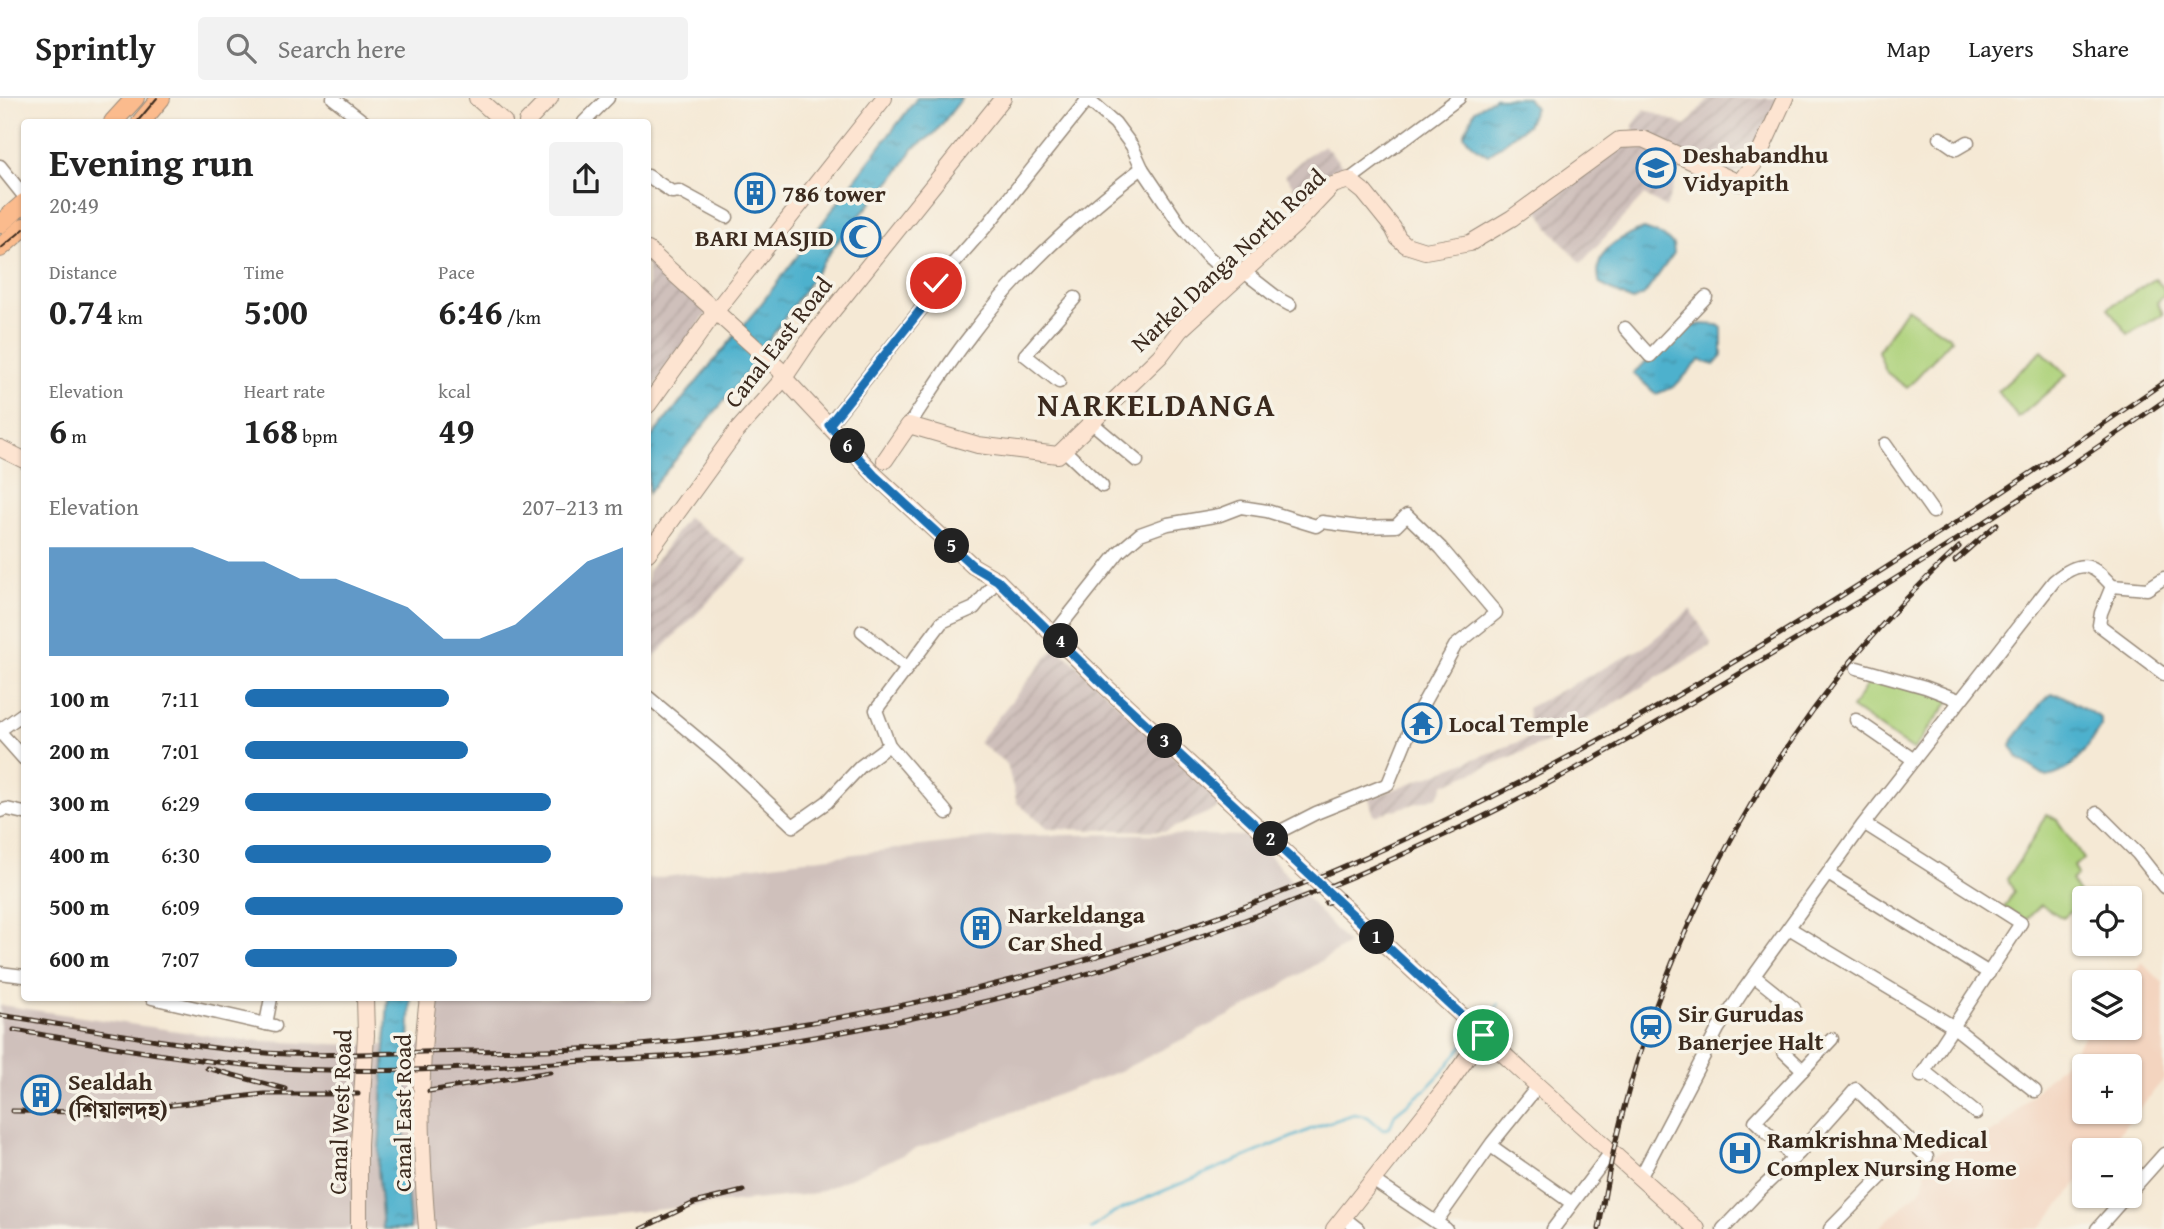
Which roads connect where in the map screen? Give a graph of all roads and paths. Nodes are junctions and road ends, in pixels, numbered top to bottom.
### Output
1 (135, 98) edge
2 (161, 98) edge
3 (334, 98) edge
4 (477, 98) edge
5 (550, 98) edge
6 (608, 98) edge
7 (884, 98) edge
8 (1003, 98) edge
9 (1459, 98) edge
10 (1785, 98) edge
11 (1087, 99) edge
12 (116, 119) edge
13 (144, 119) edge
14 (360, 119) edge
15 (501, 119) edge
16 (530, 119) edge
17 (591, 119) edge
18 (1940, 138) dead end
19 (1968, 142) dead end
20 (0, 166) edge
21 (1142, 168) junction
22 (651, 178) edge
23 (1349, 180) junction
24 (21, 192) edge
25 (21, 206) edge
26 (727, 217) dead end
27 (0, 224) edge
28 (21, 230) edge
29 (0, 248) edge
30 (651, 253) edge
31 (1239, 275) junction
32 (1706, 297) dead end
33 (1075, 298) dead end
34 (1290, 305) dead end
35 (721, 317) junction
36 (1625, 328) dead end
37 (782, 374) junction
38 (1059, 382) dead end
39 (651, 401) edge
40 (1091, 422) junction
41 (829, 425) junction
42 (909, 425) junction
43 (1885, 444) dead end
44 (0, 448) edge
45 (1063, 449) junction
46 (21, 458) edge
47 (885, 460) dead end
48 (1137, 461) dead end
49 (1102, 486) dead end
50 (1933, 512) dead end
51 (651, 549) edge
52 (2164, 578) edge
53 (997, 580) junction
54 (2112, 586) junction
55 (862, 631) dead end
56 (1054, 634) junction
57 (906, 668) junction
58 (1857, 668) dead end
59 (2164, 674) edge
60 (651, 700) edge
61 (1959, 700) junction
62 (21, 715) edge
63 (1856, 720) dead end
64 (0, 731) edge
65 (888, 745) junction
66 (21, 756) edge
67 (1914, 760) junction
68 (0, 811) edge
69 (21, 812) edge
70 (947, 813) dead end
71 (2097, 813) dead end
72 (1865, 824) junction
73 (1269, 837) junction
74 (1828, 874) junction
75 (2164, 887) edge
76 (1789, 929) junction
77 (0, 973) edge
78 (1989, 974) junction
79 (21, 976) edge
80 (1754, 976) junction
81 (165, 1001) edge
82 (271, 1001) edge
83 (365, 1001) edge
84 (428, 1001) edge
85 (1794, 1008) dead end
86 (1954, 1027) junction
87 (1483, 1035) junction
88 (1832, 1039) dead end
89 (1784, 1052) dead end
90 (1803, 1070) junction
91 (1538, 1086) junction
92 (2035, 1091) dead end
93 (1976, 1113) dead end
94 (1491, 1146) junction
95 (1611, 1152) junction
96 (2164, 1154) edge
97 (1927, 1157) dead end
98 (1794, 1158) junction
99 (1640, 1178) junction
100 (1880, 1178) dead end
101 (2142, 1178) edge
102 (1374, 1181) junction
103 (1572, 1203) junction
104 (2116, 1208) edge
105 (1339, 1223) edge
106 (1441, 1226) edge
107 (359, 1229) edge
108 (427, 1229) edge
109 (1358, 1229) edge
110 (1553, 1229) edge
111 (1697, 1229) edge
112 (1723, 1229) edge
113 (1830, 1229) edge
114 (2097, 1229) edge

1 - 12 main road
2 - 13 main road
3 - 14 street
4 - 15 main road
5 - 16 main road
6 - 17 street
7 - 35 main road
8 - 37 main road, Canal East Road
9 - 23 street
10 - 23 main road, Narkel Danga North Road
11 - 21 street
11 - 41 street
18 - 19 street
20 - 24 street
21 - 31 street
21 - 42 street
22 - 26 street
23 - 31 main road, Narkel Danga North Road
25 - 27 main road
28 - 29 main road
30 - 35 main road
31 - 34 street
31 - 40 main road, Narkel Danga North Road
32 - 36 street
33 - 38 street
35 - 37 main road
35 - 39 main road
37 - 41 main road
37 - 51 main road, Canal East Road
40 - 45 main road, Narkel Danga North Road
40 - 48 street
41 - 53 main road
42 - 45 main road
42 - 47 main road
43 - 50 street
44 - 46 main road
45 - 49 street
52 - 54 street
53 - 56 main road
53 - 57 street
54 - 59 street
54 - 61 street
55 - 57 street
56 - 73 main road
56 - 73 street
57 - 65 street
58 - 61 street
60 - 65 street
61 - 67 street
62 - 64 street
63 - 67 street
64 - 66 street
65 - 70 street
67 - 72 street
68 - 69 street
71 - 75 street
72 - 74 street
72 - 78 street
73 - 87 main road
74 - 76 street
74 - 78 street
76 - 80 street
76 - 86 street
77 - 79 street
78 - 86 street
80 - 85 street
80 - 99 street
81 - 82 street
83 - 107 main road, Canal West Road
84 - 108 main road, Canal East Road
86 - 92 street
86 - 93 street
87 - 91 main road
87 - 102 main road
88 - 90 street
89 - 90 street
90 - 98 street
91 - 94 street
91 - 95 main road
94 - 103 street
94 - 106 street
95 - 99 main road
95 - 103 street
96 - 101 street
97 - 98 street
98 - 112 street
99 - 111 main road
100 - 113 street
102 - 105 main road
102 - 106 street
103 - 110 street
104 - 114 street
105 - 109 street

